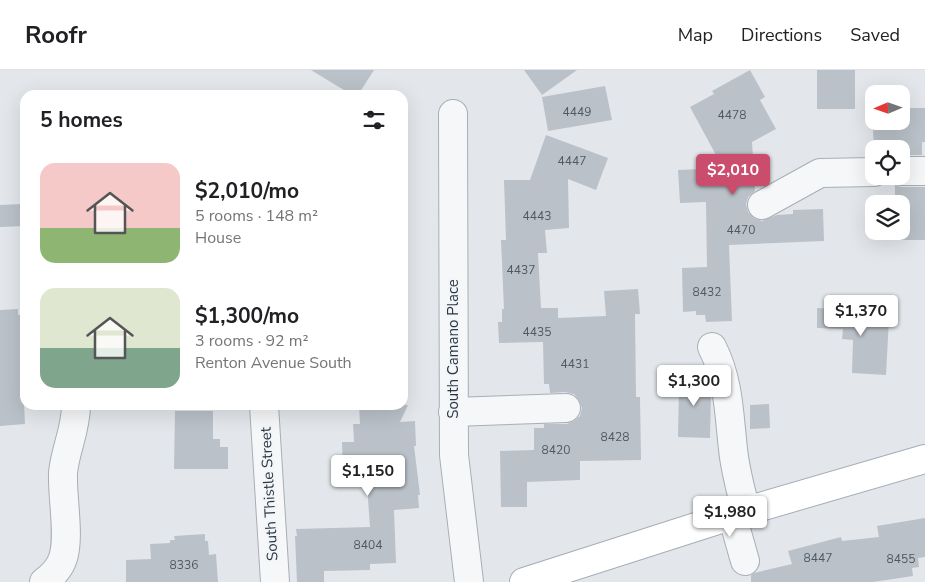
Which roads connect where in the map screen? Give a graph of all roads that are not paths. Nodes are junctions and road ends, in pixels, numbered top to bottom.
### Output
1 (453, 114) dead end
2 (925, 171) edge
3 (865, 172) edge
4 (910, 172) edge
5 (762, 205) dead end
6 (712, 347) dead end
7 (566, 408) dead end
8 (75, 410) edge
9 (264, 410) edge
10 (453, 412) junction
11 (925, 459) edge
12 (739, 513) junction
13 (744, 560) dead end
14 (44, 582) edge
15 (275, 582) edge
16 (469, 582) edge
17 (524, 582) edge

1 - 10 street, South Camano Place
2 - 4 street
3 - 5 street
6 - 12 street
7 - 10 street
8 - 14 street
9 - 15 street, South Thistle Street
10 - 16 street, South Camano Place
11 - 12 main road
12 - 13 street
12 - 17 main road

